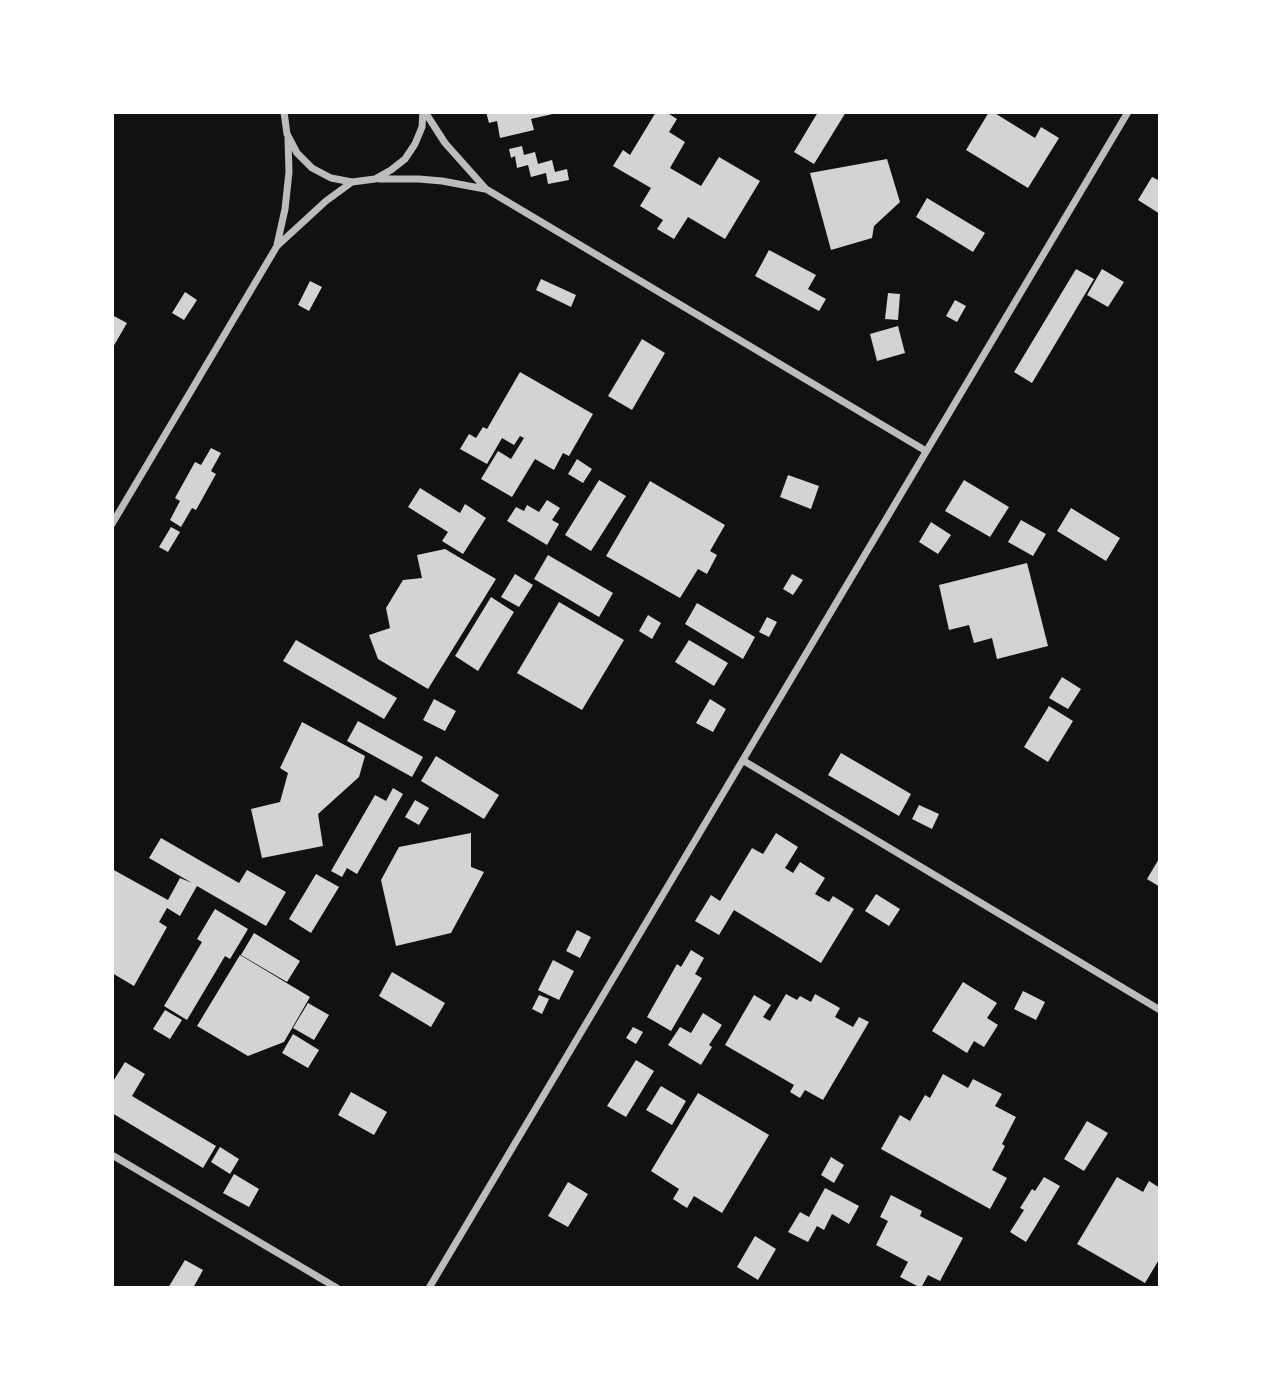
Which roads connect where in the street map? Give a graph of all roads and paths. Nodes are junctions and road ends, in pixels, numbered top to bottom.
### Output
1 (424, 112) edge
2 (1128, 112) edge
3 (283, 114) edge
4 (287, 134) junction
5 (374, 179) junction
6 (352, 182) junction
7 (486, 189) junction
8 (276, 246) junction
9 (926, 451) junction
10 (112, 524) edge
11 (744, 761) junction
12 (1160, 1010) edge
13 (112, 1155) edge
14 (337, 1288) edge
15 (429, 1288) edge

1 - 5 street
1 - 7 street
2 - 9 street
3 - 4 street
4 - 6 street
4 - 8 street
5 - 6 street
5 - 7 street
6 - 8 street
7 - 9 street
8 - 10 street
9 - 11 street
11 - 12 street
11 - 15 street
13 - 14 street

